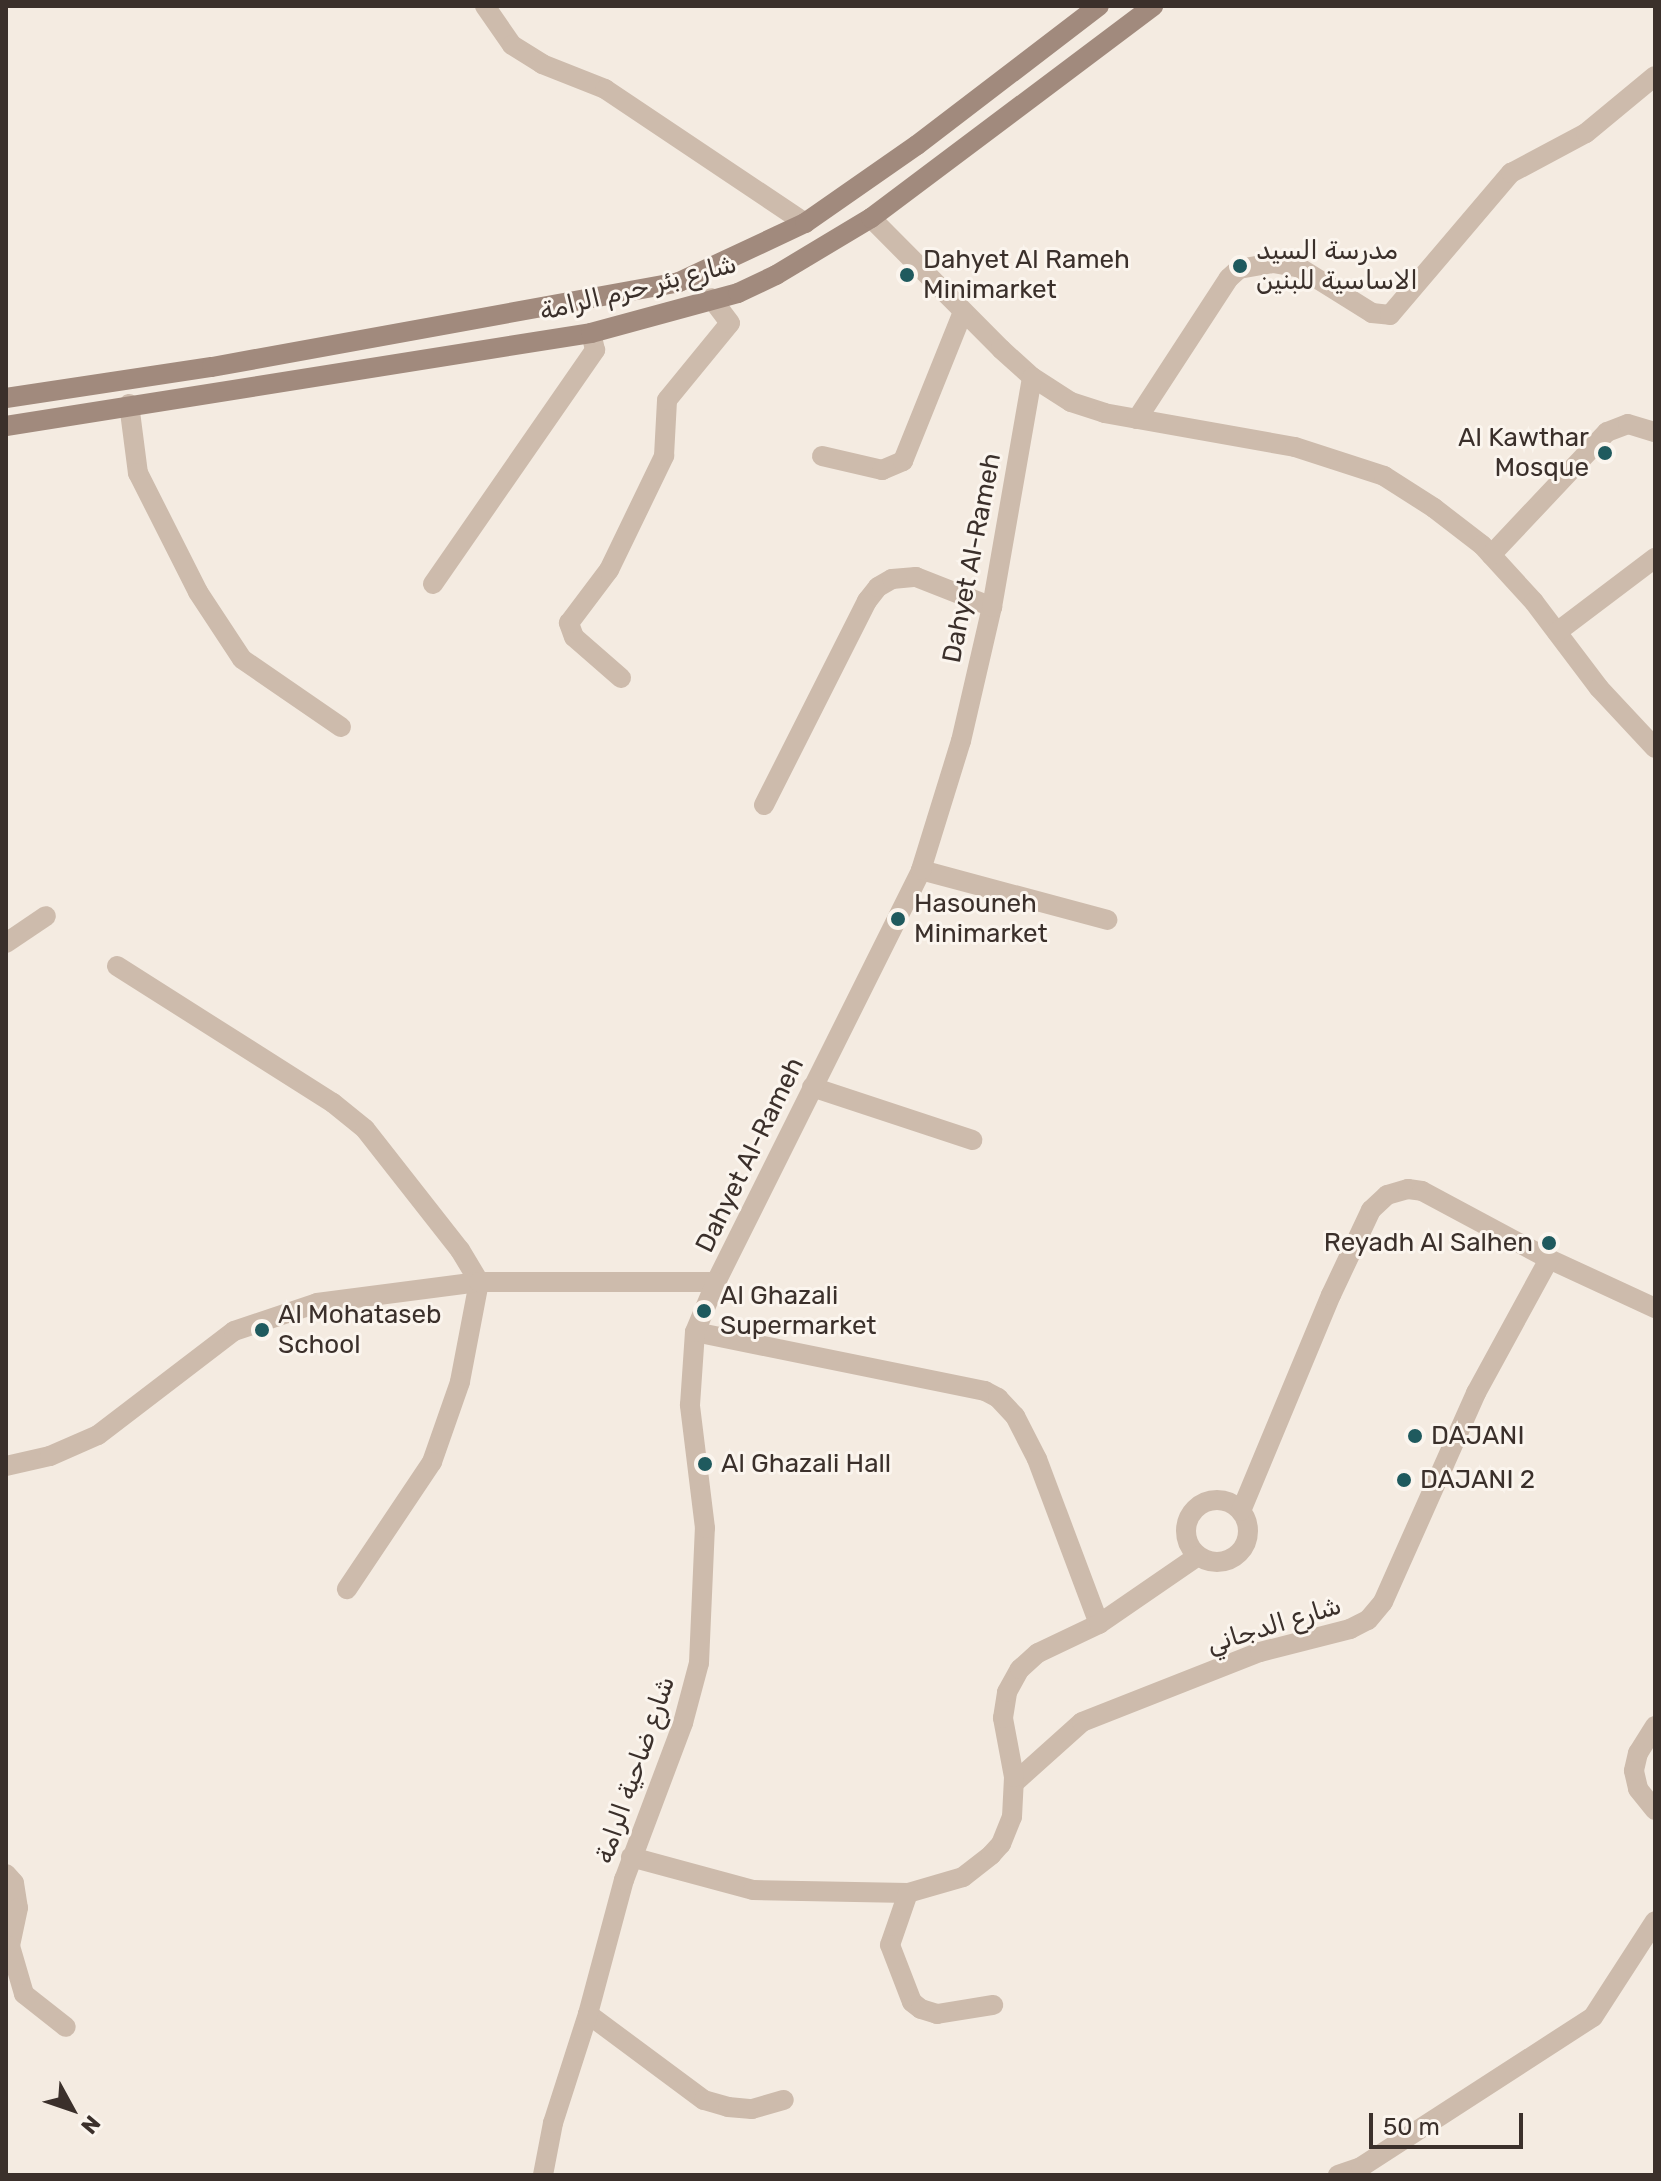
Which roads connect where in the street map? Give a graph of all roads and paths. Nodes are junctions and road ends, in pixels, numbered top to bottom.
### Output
1 (485, 6) edge
2 (1099, 6) edge
3 (1153, 6) edge
4 (1655, 76) edge
5 (871, 218) junction
6 (805, 223) junction
7 (711, 298) junction
8 (963, 312) junction
9 (591, 333) junction
10 (1032, 377) junction
11 (6, 398) edge
12 (129, 404) junction
13 (1137, 419) junction
14 (6, 426) edge
15 (1655, 432) edge
16 (822, 456) dead end
17 (1491, 555) junction
18 (1655, 558) edge
19 (433, 584) dead end
20 (992, 607) junction
21 (1557, 632) junction
22 (621, 678) dead end
23 (341, 727) dead end
24 (1655, 748) edge
25 (764, 805) dead end
26 (921, 870) junction
27 (46, 916) dead end
28 (1107, 920) dead end
29 (6, 943) edge
30 (117, 966) dead end
31 (812, 1087) junction
32 (972, 1140) dead end
33 (1549, 1259) junction
34 (479, 1282) junction
35 (716, 1282) junction
36 (1655, 1308) edge
37 (695, 1332) junction
38 (6, 1466) edge
39 (1241, 1511) junction
40 (1198, 1556) junction
41 (347, 1589) dead end
42 (1099, 1624) junction
43 (1655, 1726) edge
44 (1014, 1783) junction
45 (1655, 1810) edge
46 (631, 1857) junction
47 (6, 1874) edge
48 (908, 1893) junction
49 (1655, 1921) edge
50 (993, 2005) dead end
51 (588, 2014) junction
52 (66, 2027) dead end
53 (784, 2100) dead end
54 (543, 2175) edge
55 (1338, 2175) edge

1 - 6 street
2 - 6 main road, شارع بئر حرم الرامة
3 - 5 main road, شارع بئر حرم الرامة
4 - 13 street
5 - 7 main road, شارع بئر حرم الرامة
5 - 8 street
6 - 11 main road, شارع بئر حرم الرامة
7 - 9 main road, شارع بئر حرم الرامة
7 - 22 street
8 - 10 street
8 - 16 street
9 - 12 main road, شارع بئر حرم الرامة
9 - 19 street
10 - 13 street
10 - 20 street, Dahyet Al-Rameh
12 - 14 main road, شارع بئر حرم الرامة
12 - 23 street
13 - 17 street
15 - 17 street
17 - 21 street
18 - 21 street
20 - 25 street
20 - 26 street, Dahyet Al-Rameh
21 - 24 street
26 - 28 street
26 - 31 street, Dahyet Al-Rameh
27 - 29 street
30 - 34 street
31 - 32 street
31 - 35 street, Dahyet Al-Rameh
33 - 36 street
33 - 39 street
33 - 44 street, شارع الدجاني
34 - 35 street, Dahyet Al-Rameh
34 - 38 street, Dahyet Al-Rameh
34 - 41 street
35 - 37 street, شارع ضاحية الرامة
37 - 42 street
37 - 46 street, شارع ضاحية الرامة
39 - 40 street
39 - 40 street
40 - 42 street
42 - 44 street
43 - 45 street
44 - 48 street
46 - 48 street
46 - 51 street, شارع ضاحية الرامة
47 - 52 street
48 - 50 street
49 - 55 street
51 - 53 street
51 - 54 street, شارع ضاحية الرامة

